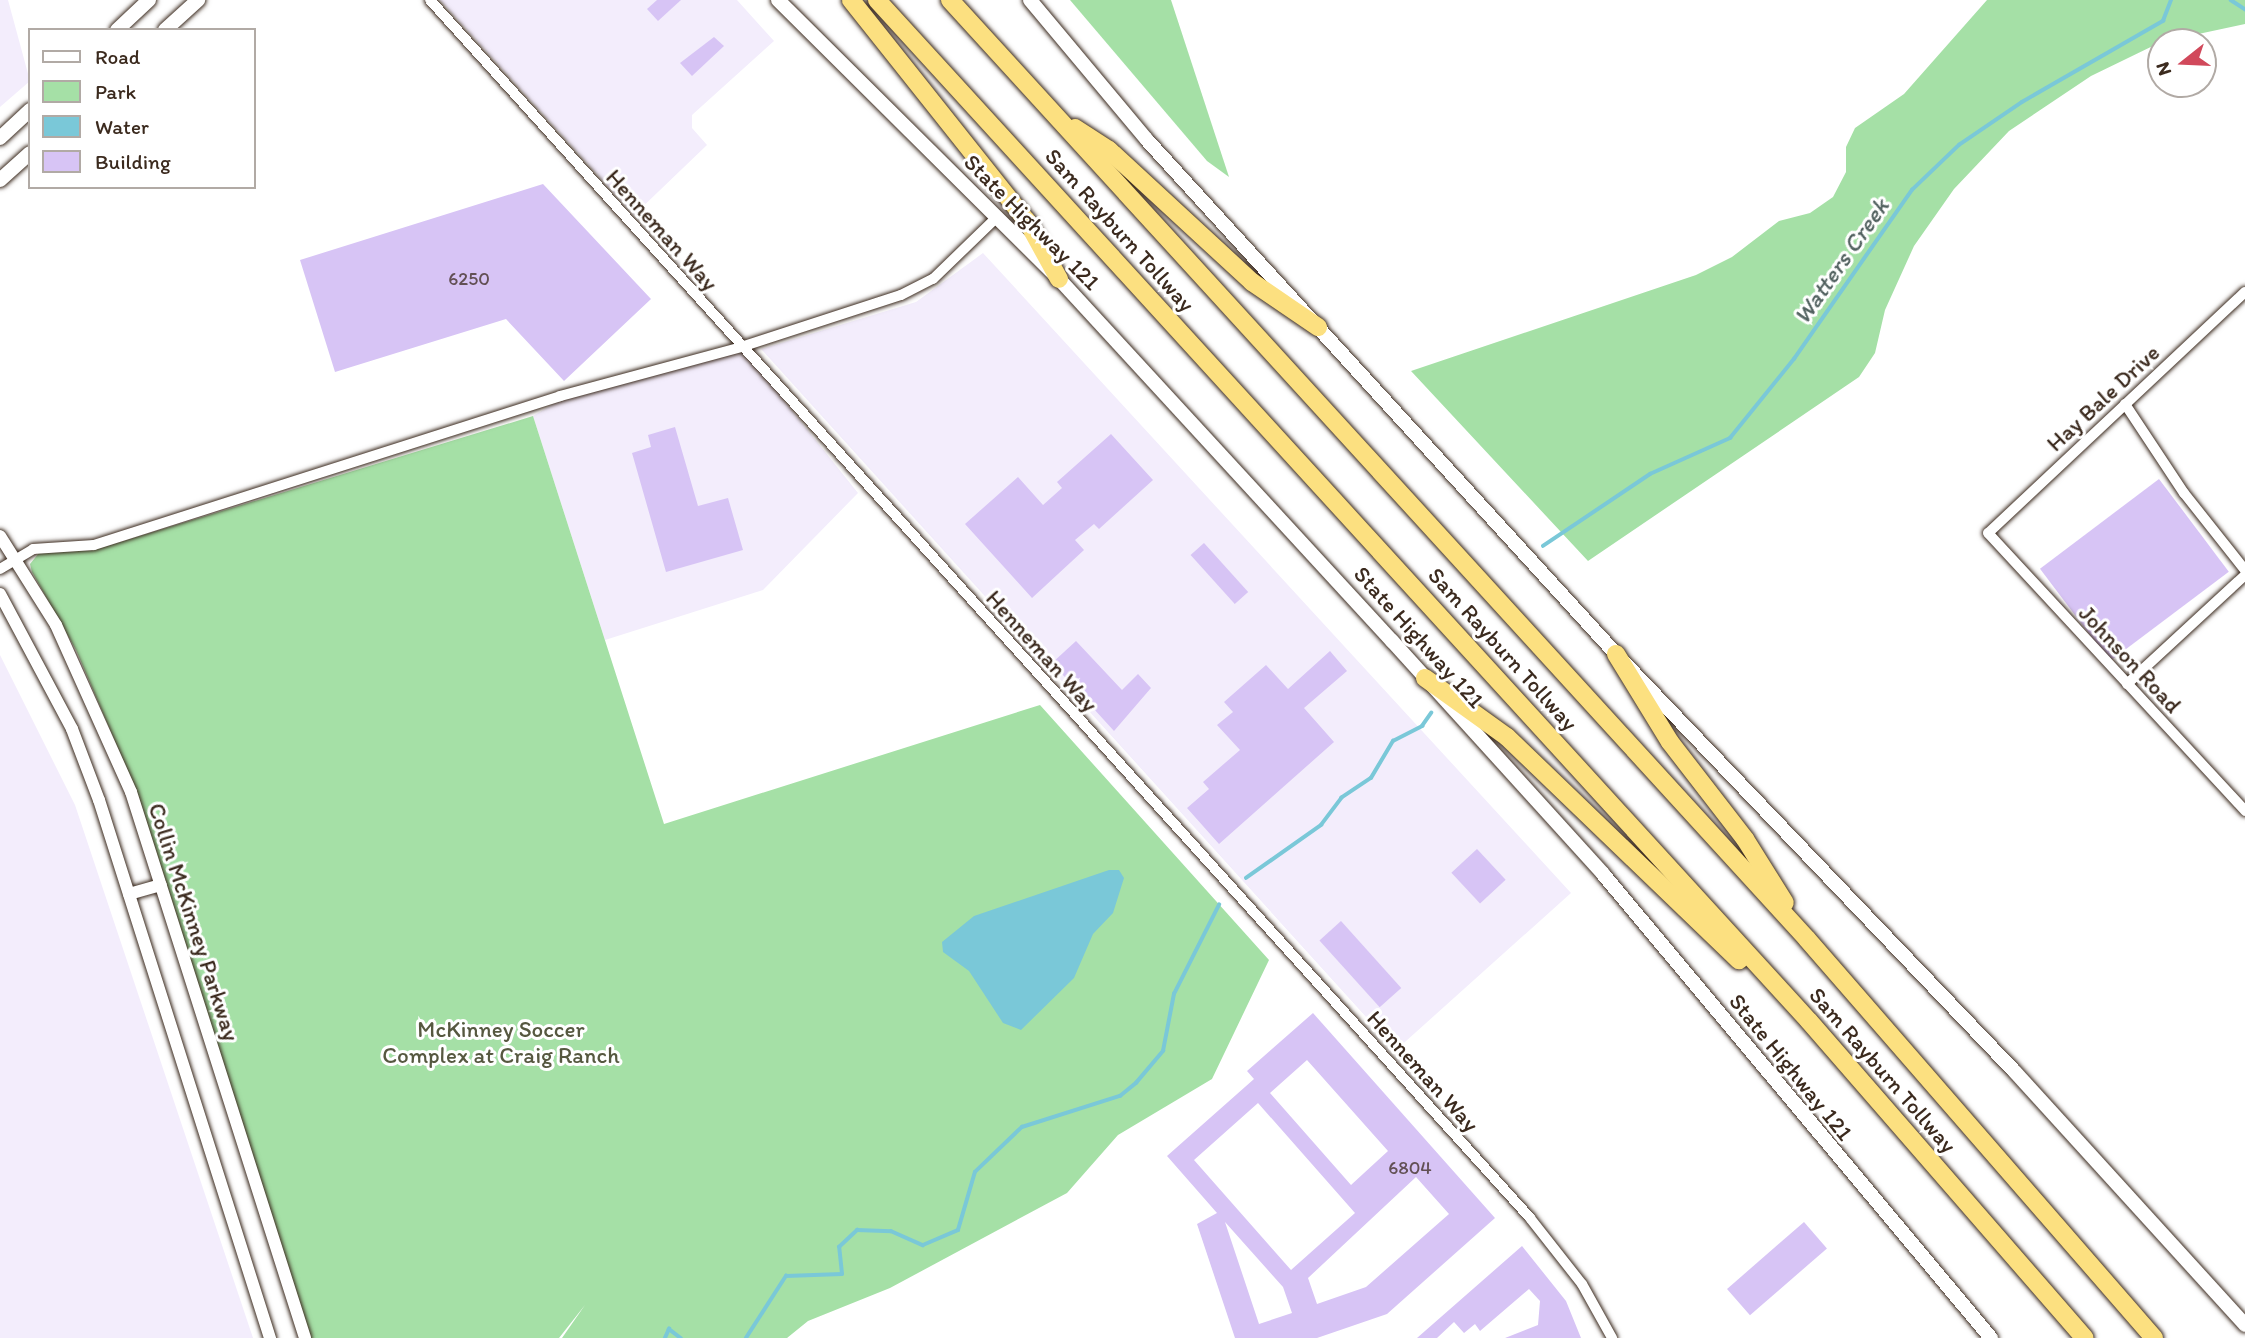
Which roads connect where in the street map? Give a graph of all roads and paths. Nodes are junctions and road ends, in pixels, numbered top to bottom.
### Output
1 (149, 0) edge
2 (198, 0) edge
3 (429, 0) edge
4 (778, 0) edge
5 (851, 0) edge
6 (877, 0) edge
7 (950, 0) edge
8 (1030, 0) edge
9 (119, 28) edge
10 (167, 28) edge
11 (28, 112) edge
12 (1052, 113) junction
13 (0, 138) edge
14 (28, 155) edge
15 (0, 180) edge
16 (998, 218) junction
17 (1059, 279) junction
18 (2245, 292) edge
19 (1318, 327) junction
20 (741, 347) junction
21 (2125, 404) junction
22 (1988, 533) joint
23 (0, 536) edge
24 (15, 558) junction
25 (0, 569) edge
26 (2245, 570) edge
27 (2245, 575) edge
28 (0, 594) edge
29 (1616, 654) junction
30 (1425, 678) junction
31 (2127, 684) junction
32 (2245, 811) edge
33 (160, 885) junction
34 (129, 894) junction
35 (1807, 939) junction
36 (1809, 1021) junction
37 (2245, 1325) edge
38 (270, 1338) edge
39 (305, 1338) edge
40 (1612, 1338) edge
41 (1991, 1338) edge
42 (2085, 1338) edge
43 (2154, 1338) edge

1 - 9 main road
2 - 10 main road
3 - 20 street, Henneman Way
4 - 16 main road, State Highway 121
5 - 17 highway
6 - 36 highway, Sam Rayburn Tollway
7 - 12 highway, Sam Rayburn Tollway
8 - 19 main road
11 - 13 main road
12 - 19 highway
12 - 35 highway, Sam Rayburn Tollway
14 - 15 main road
16 - 17 main road, State Highway 121
16 - 20 street
17 - 30 main road, State Highway 121
18 - 21 street, Hay Bale Drive
19 - 29 main road
20 - 24 street
20 - 40 street, Henneman Way
21 - 22 street, Hay Bale Drive
21 - 26 street
22 - 31 street, Johnson Road
23 - 24 street, Collin McKinney Parkway
24 - 25 street
24 - 33 street, Collin McKinney Parkway
27 - 31 street
28 - 34 street
29 - 35 highway
29 - 37 main road
30 - 36 highway
30 - 41 main road, State Highway 121
31 - 32 street, Johnson Road
33 - 34 street
33 - 39 street, Collin McKinney Parkway
34 - 38 street
35 - 43 highway, Sam Rayburn Tollway
36 - 42 highway, Sam Rayburn Tollway

